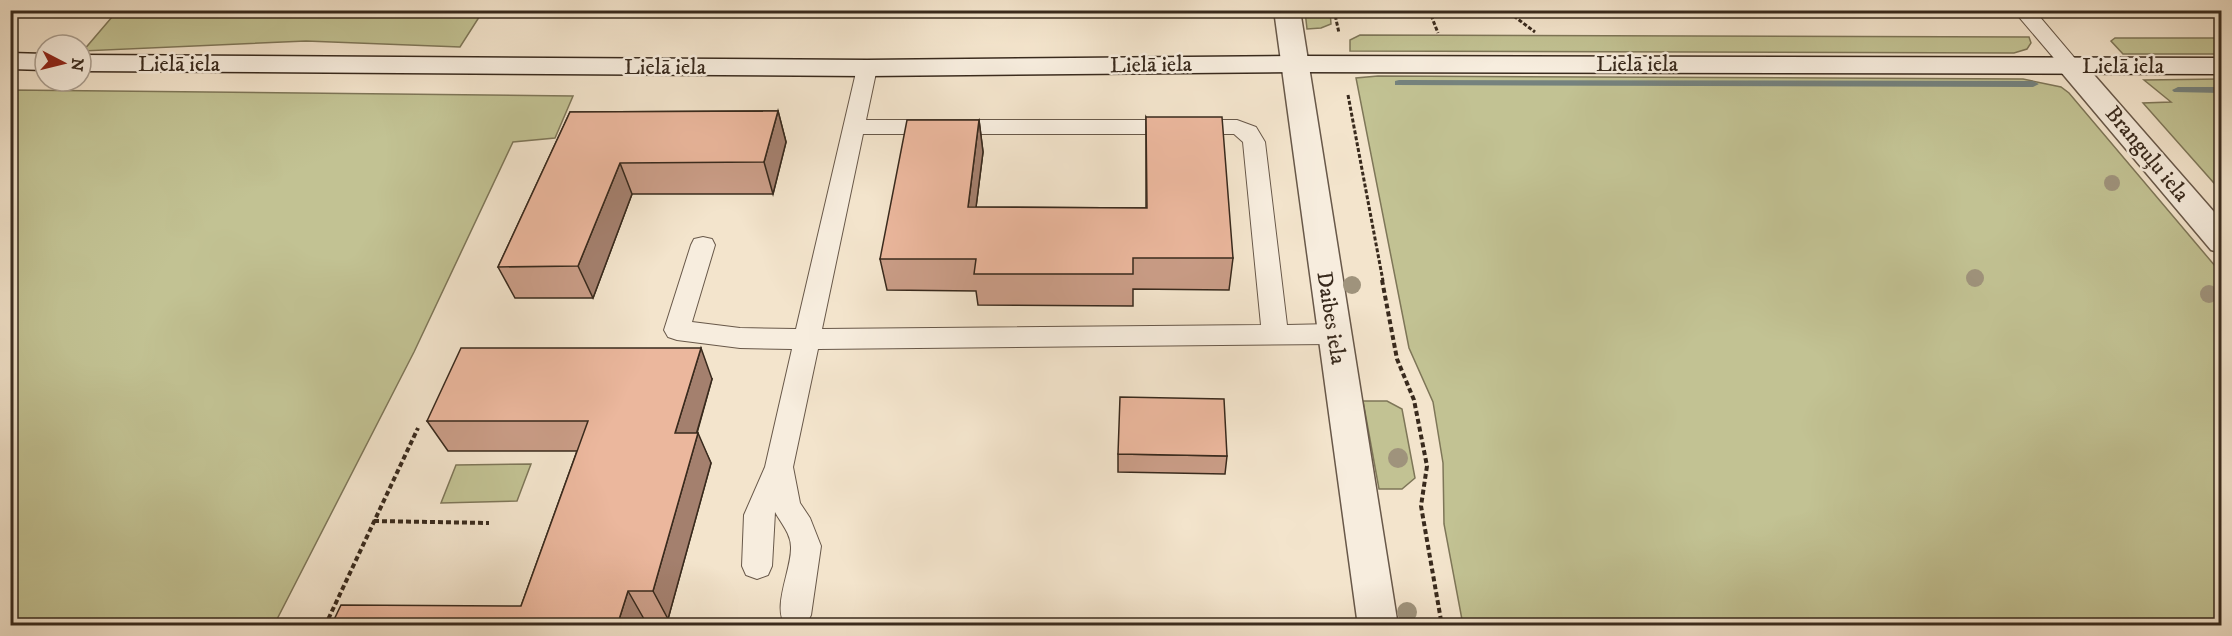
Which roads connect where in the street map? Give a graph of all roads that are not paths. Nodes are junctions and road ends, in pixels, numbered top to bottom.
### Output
1 (1287, 10) edge
2 (2023, 10) edge
3 (10, 61) edge
4 (33, 62) edge
5 (93, 63) edge
6 (1294, 64) junction
7 (2071, 66) junction
8 (2222, 66) edge
9 (867, 68) junction
10 (854, 127) junction
11 (2222, 242) edge
12 (703, 245) dead end
13 (1333, 334) junction
14 (1275, 335) junction
15 (807, 339) junction
16 (779, 467) junction
17 (757, 566) dead end
18 (795, 615) dead end
19 (1378, 626) edge

1 - 6 street, Daibes iela
2 - 7 lane
3 - 4 street
5 - 9 street, Lielā iela
6 - 7 street, Lielā iela
6 - 9 street, Lielā iela
6 - 13 street, Daibes iela
7 - 8 street, Lielā iela
7 - 11 street, Branguļu iela
9 - 10 lane
10 - 14 lane
10 - 15 lane
12 - 15 lane
13 - 14 lane
13 - 19 street, Daibes iela
14 - 15 lane
15 - 16 lane
16 - 17 lane
16 - 18 lane

